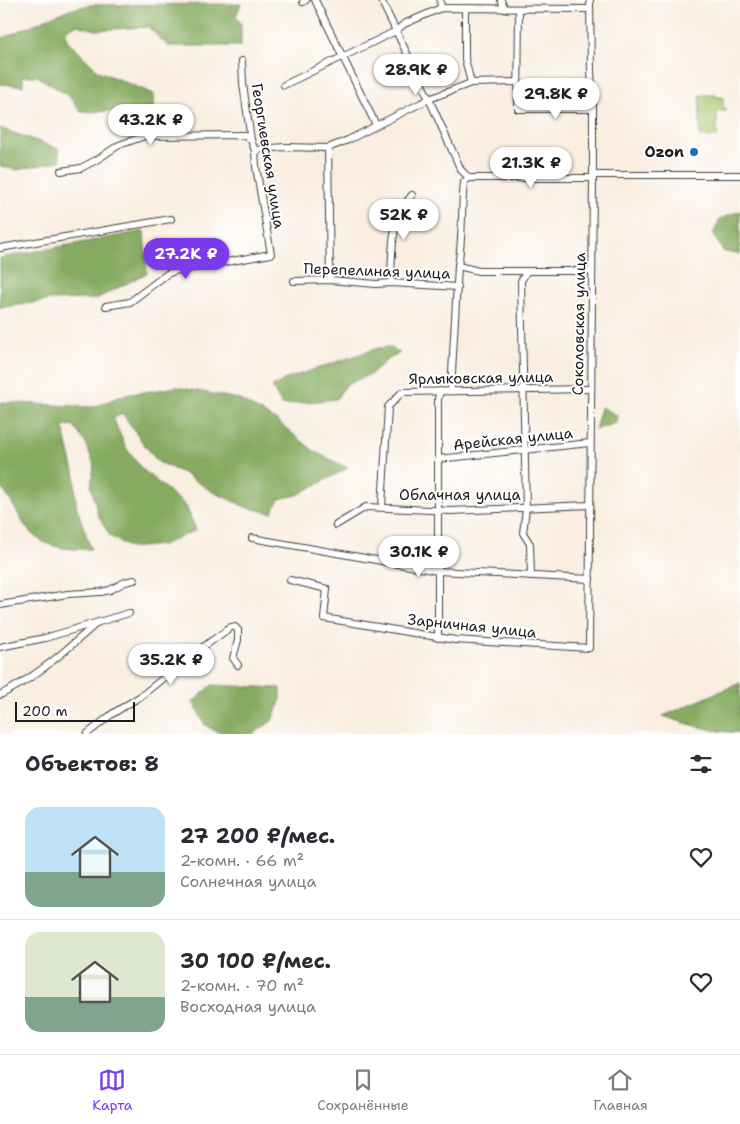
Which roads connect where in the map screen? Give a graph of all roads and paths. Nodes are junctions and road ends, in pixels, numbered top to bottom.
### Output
1 (315, 0) edge
2 (381, 0) edge
3 (440, 0) edge
4 (501, 0) edge
5 (590, 0) edge
6 (441, 8) junction
7 (505, 8) junction
8 (465, 9) junction
9 (519, 9) junction
10 (590, 9) junction
11 (396, 31) junction
12 (344, 56) junction
13 (242, 61) dead end
14 (518, 82) junction
15 (471, 83) junction
16 (284, 85) dead end
17 (429, 99) junction
18 (593, 109) junction
19 (376, 125) junction
20 (251, 140) junction
21 (328, 148) junction
22 (255, 151) junction
23 (62, 171) dead end
24 (740, 175) edge
25 (593, 177) junction
26 (469, 178) junction
27 (412, 195) dead end
28 (171, 219) dead end
29 (0, 248) edge
30 (458, 266) junction
31 (592, 271) junction
32 (528, 272) junction
33 (330, 280) junction
34 (294, 281) dead end
35 (391, 283) junction
36 (458, 287) junction
37 (106, 306) dead end
38 (591, 389) junction
39 (440, 390) junction
40 (451, 390) junction
41 (522, 390) junction
42 (590, 444) junction
43 (524, 450) junction
44 (438, 458) junction
45 (590, 505) junction
46 (382, 506) junction
47 (526, 508) junction
48 (438, 509) junction
49 (336, 525) dead end
50 (252, 538) dead end
51 (438, 571) junction
52 (531, 576) junction
53 (590, 579) junction
54 (134, 580) dead end
55 (290, 580) dead end
56 (0, 605) edge
57 (129, 613) dead end
58 (100, 621) junction
59 (438, 638) junction
60 (0, 647) edge
61 (589, 648) joint
62 (238, 665) dead end
63 (0, 695) edge
64 (87, 734) edge

1 - 12 street
2 - 11 street
3 - 6 street
4 - 7 street
5 - 10 street, Соколовская улица
6 - 8 street, Георгиевская улица
6 - 11 street, Георгиевская улица
7 - 8 street, Георгиевская улица
7 - 9 street, Георгиевская улица
8 - 15 street
9 - 10 street, Георгиевская улица
9 - 14 street
10 - 18 street, Соколовская улица
11 - 12 street, Георгиевская улица
11 - 17 street
12 - 16 street, Георгиевская улица
12 - 19 street
13 - 20 street, Георгиевская улица
14 - 15 street
14 - 18 street
15 - 17 street
17 - 19 street
17 - 26 street
18 - 25 street, Соколовская улица
19 - 21 street
20 - 22 street, Георгиевская улица
20 - 23 street
21 - 22 street
21 - 33 street
22 - 37 street, Георгиевская улица
24 - 25 street
25 - 26 street
25 - 31 street, Соколовская улица
26 - 30 street
27 - 35 street
28 - 29 street
30 - 32 street
30 - 36 street
31 - 32 street
31 - 38 street, Соколовская улица
32 - 41 street
33 - 34 street, Перепелиная улица
33 - 35 street, Перепелиная улица
35 - 36 street, Перепелиная улица
36 - 40 street
38 - 41 street, Ярлыковская улица
38 - 42 street, Соколовская улица
39 - 40 street, Ярлыковская улица
39 - 44 street
39 - 46 street, Ярлыковская улица
40 - 41 street, Ярлыковская улица
41 - 43 street
42 - 43 street, Арейская улица
42 - 45 street, Соколовская улица
43 - 44 street, Арейская улица
43 - 47 street
44 - 48 street
45 - 47 street, Облачная улица
45 - 53 street, Соколовская улица
46 - 48 street, Облачная улица
46 - 49 street, Облачная улица
47 - 48 street, Облачная улица
47 - 52 street
48 - 51 street
50 - 51 street
51 - 52 street
51 - 59 street
52 - 53 street
53 - 61 street, Соколовская улица
54 - 56 street
55 - 59 street, Зарничная улица
57 - 58 street
58 - 60 street
58 - 63 street
59 - 61 street, Зарничная улица
62 - 64 street

